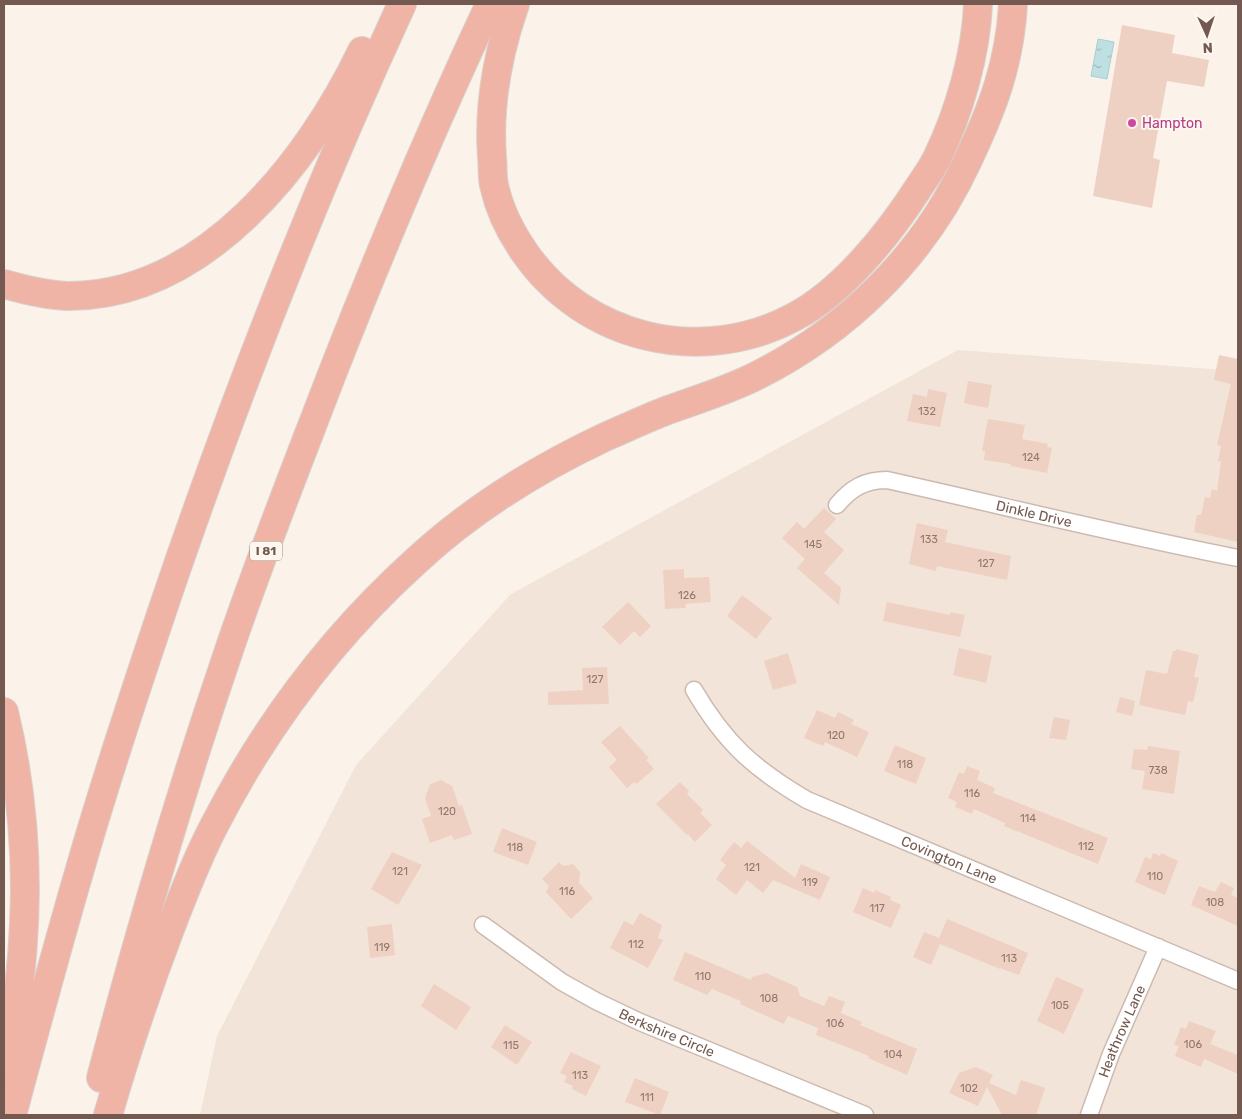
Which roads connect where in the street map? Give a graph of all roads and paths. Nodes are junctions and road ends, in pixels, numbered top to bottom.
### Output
1 (388, 4) edge
2 (402, 4) edge
3 (490, 4) edge
4 (515, 4) edge
5 (963, 4) edge
6 (978, 4) edge
7 (1013, 4) edge
8 (971, 55) junction
9 (4, 284) edge
10 (837, 505) dead end
11 (1238, 558) edge
12 (694, 690) dead end
13 (4, 712) edge
14 (483, 925) dead end
15 (1158, 947) junction
16 (1238, 981) edge
17 (4, 1088) edge
18 (12, 1115) edge
19 (90, 1115) edge
20 (108, 1115) edge
21 (865, 1115) edge
22 (1089, 1115) edge

1 - 9 highway
2 - 18 highway
3 - 19 highway, I 81
4 - 8 highway
5 - 8 highway
6 - 8 highway
7 - 20 highway
10 - 11 street, Dinkle Drive
12 - 15 street, Covington Lane
13 - 17 highway
14 - 21 street, Berkshire Circle
15 - 16 street, Covington Lane
15 - 22 street, Heathrow Lane

